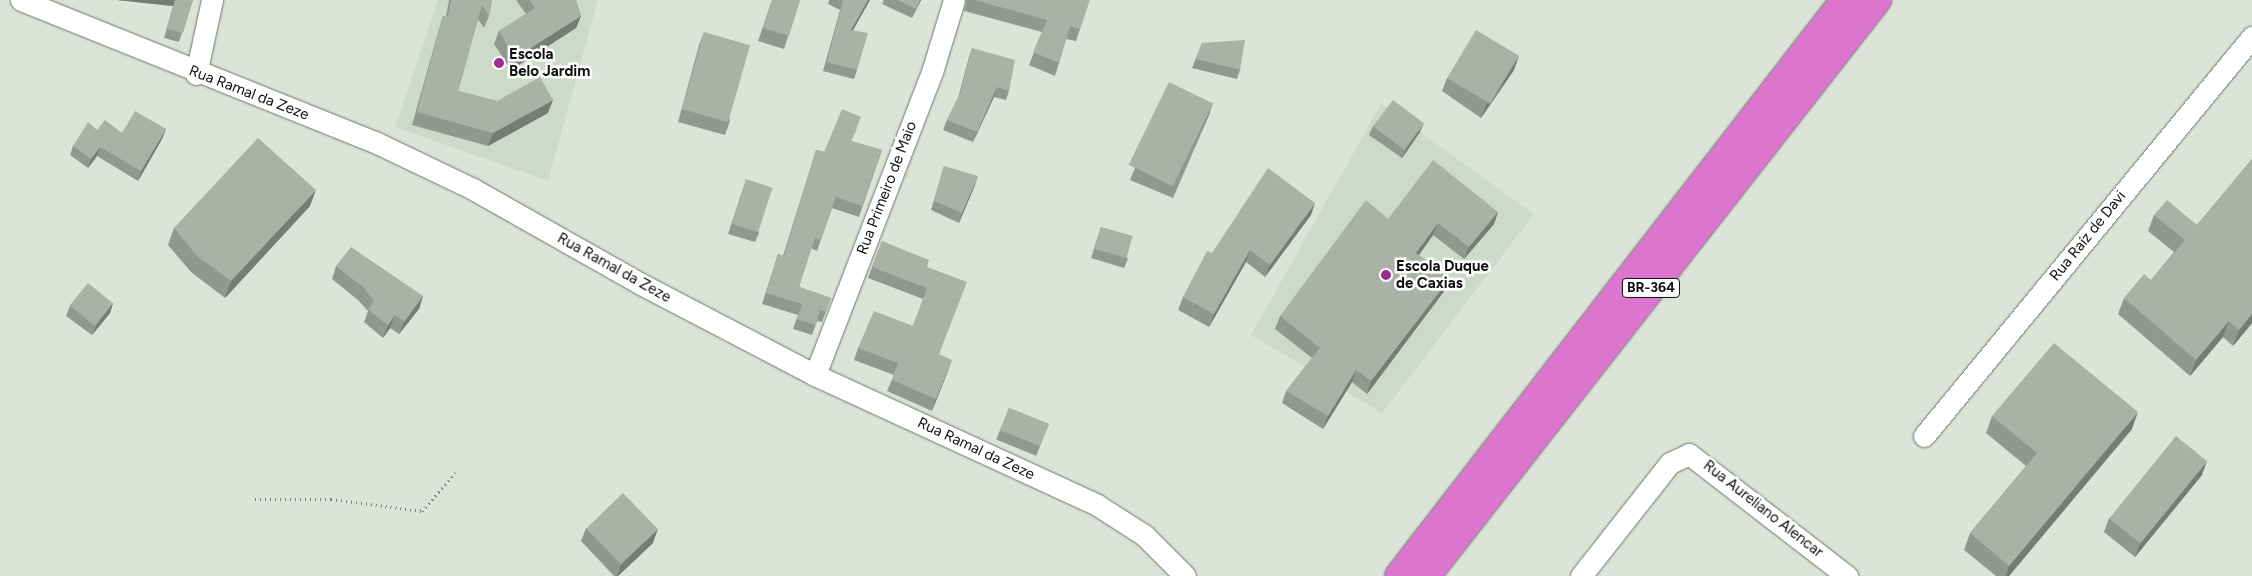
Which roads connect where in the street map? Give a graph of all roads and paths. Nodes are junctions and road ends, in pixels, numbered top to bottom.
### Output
1 (21, 0) edge
2 (212, 0) edge
3 (954, 0) edge
4 (1845, 0) edge
5 (1877, 0) edge
6 (2252, 37) edge
7 (196, 74) junction
8 (815, 375) junction
9 (1924, 436) dead end
10 (457, 471) dead end
11 (255, 499) dead end
12 (1185, 576) edge
13 (1399, 576) edge
14 (1426, 576) edge
15 (1582, 576) edge
16 (1848, 576) edge

1 - 7 street, Rua Ramal da Zeze
2 - 7 street
3 - 8 street, Rua Primeiro de Maio
4 - 13 highway, BR-364
5 - 14 highway, BR-364
6 - 9 street, Rua Raíz de Davi
7 - 8 street, Rua Ramal da Zeze
8 - 12 street, Rua Ramal da Zeze
10 - 11 path
15 - 16 street, Rua Aureliano Alencar

